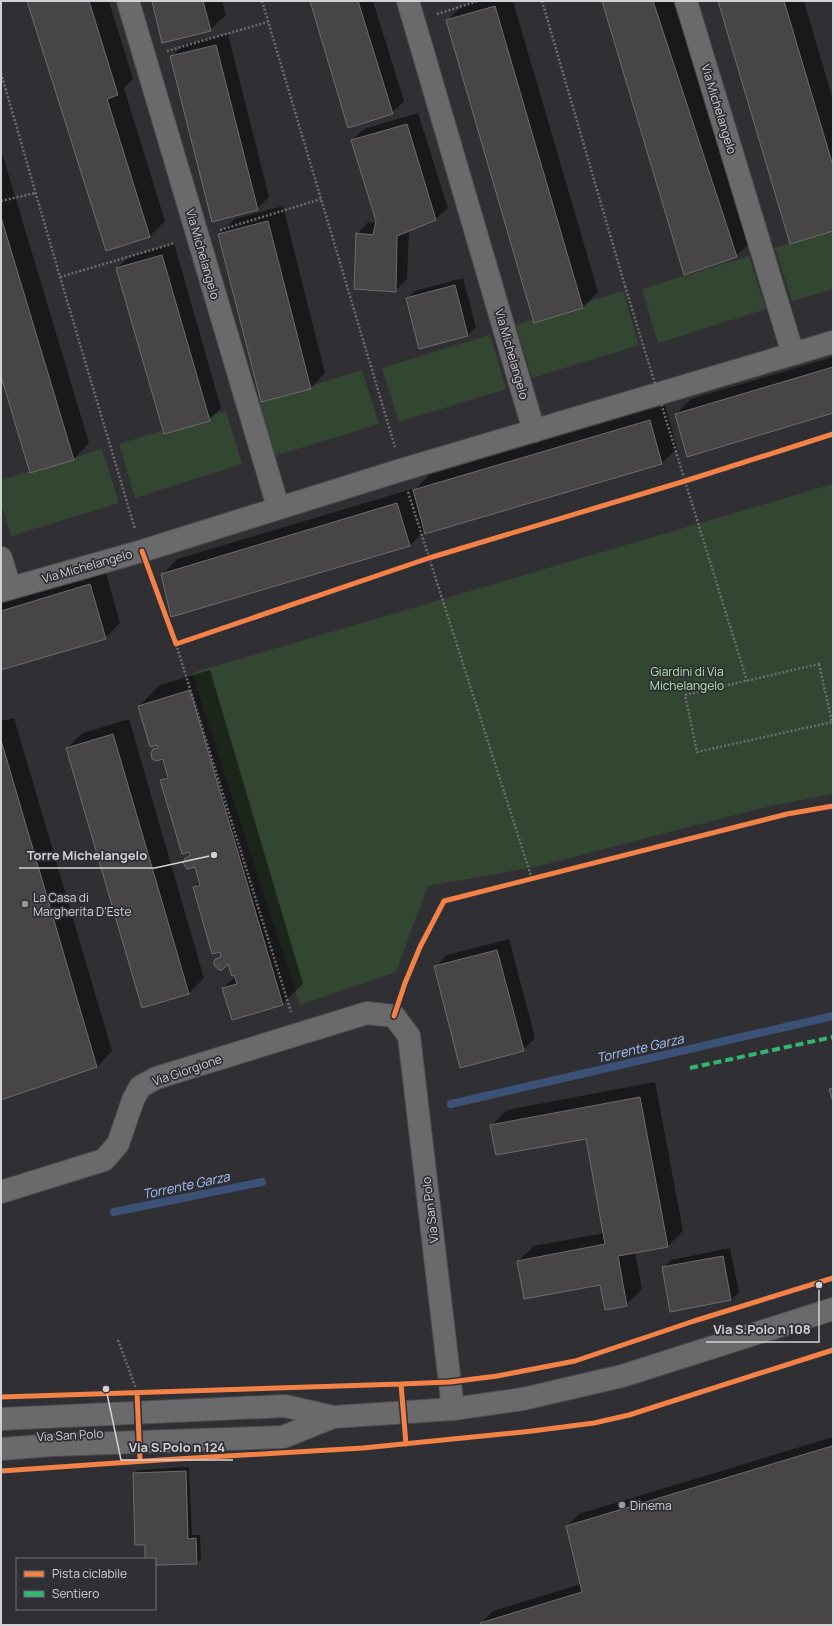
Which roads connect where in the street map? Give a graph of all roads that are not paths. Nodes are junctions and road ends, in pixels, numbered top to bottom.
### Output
1 (128, 1) edge
2 (408, 1) edge
3 (686, 1) edge
4 (833, 342) edge
5 (793, 354) junction
6 (534, 431) junction
7 (278, 508) junction
8 (1, 558) edge
9 (6, 589) edge
10 (394, 1016) joint
11 (1, 1192) edge
12 (833, 1309) edge
13 (453, 1409) junction
14 (333, 1417) junction
15 (1, 1419) edge
16 (1, 1449) edge

1 - 7 street, Via Michelangelo
2 - 6 street, Via Michelangelo
3 - 5 street, Via Michelangelo
4 - 5 street, Via Michelangelo
5 - 6 street, Via Michelangelo
6 - 7 street, Via Michelangelo
7 - 9 street, Via Michelangelo
8 - 9 street, Via Michelangelo
10 - 11 street, Via Giorgione
10 - 13 street, Via San Polo
12 - 13 street, Via San Polo
13 - 14 street, Via San Polo
14 - 15 street, Via San Polo
14 - 16 street, Via San Polo

